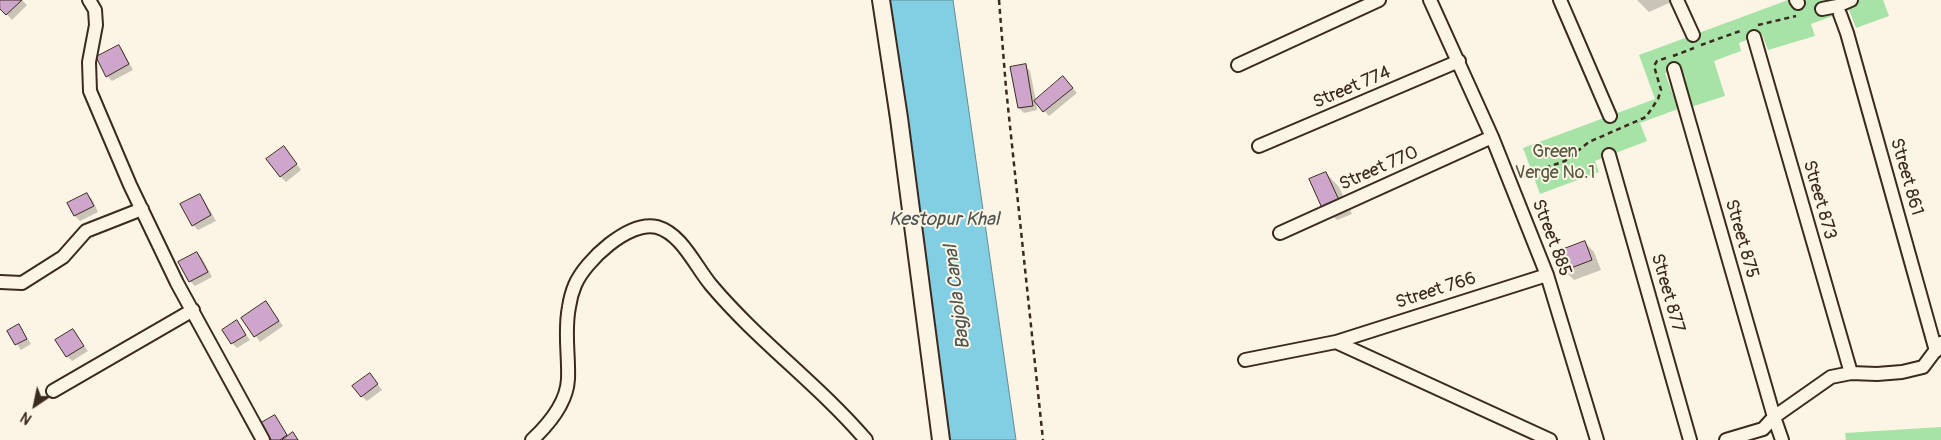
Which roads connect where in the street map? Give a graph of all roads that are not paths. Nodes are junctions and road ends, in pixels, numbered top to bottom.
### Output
1 (89, 0) edge
2 (881, 0) edge
3 (1379, 0) edge
4 (1430, 0) edge
5 (1560, 0) edge
6 (1677, 0) edge
7 (1850, 0) edge
8 (1822, 9) road end
9 (1840, 14) dead end
10 (1751, 31) road end
11 (1693, 35) dead end
12 (1459, 61) junction
13 (1238, 65) dead end
14 (1674, 69) dead end
15 (1610, 116) dead end
16 (1492, 137) junction
17 (1259, 146) dead end
18 (1609, 155) dead end
19 (142, 209) junction
20 (1280, 233) dead end
21 (1548, 275) junction
22 (0, 282) edge
23 (193, 310) junction
24 (1336, 342) junction
25 (1939, 347) edge
26 (1245, 360) dead end
27 (1851, 373) junction
28 (53, 391) dead end
29 (1774, 418) junction
30 (263, 440) edge
31 (532, 440) edge
32 (866, 440) edge
33 (941, 440) edge
34 (1550, 440) edge
35 (1597, 440) edge
36 (1690, 440) edge
37 (1726, 440) edge
38 (1782, 440) edge

1 - 19 street
2 - 33 street
3 - 13 street
4 - 12 street, Street 885
5 - 15 street
6 - 11 street
7 - 8 street
9 - 25 street, Street 861
10 - 27 street, Street 873
12 - 16 street, Street 885
12 - 17 street, Street 774
14 - 29 street, Street 875
16 - 20 street, Street 770
16 - 21 street, Street 885
18 - 36 street, Street 877
19 - 22 street
19 - 23 street
21 - 24 street, Street 766
21 - 35 street, Street 885
23 - 28 street
23 - 30 street
24 - 26 street, Street 766
24 - 34 street
25 - 27 street
27 - 29 street
29 - 37 street
29 - 38 street, Street 875
31 - 32 street

